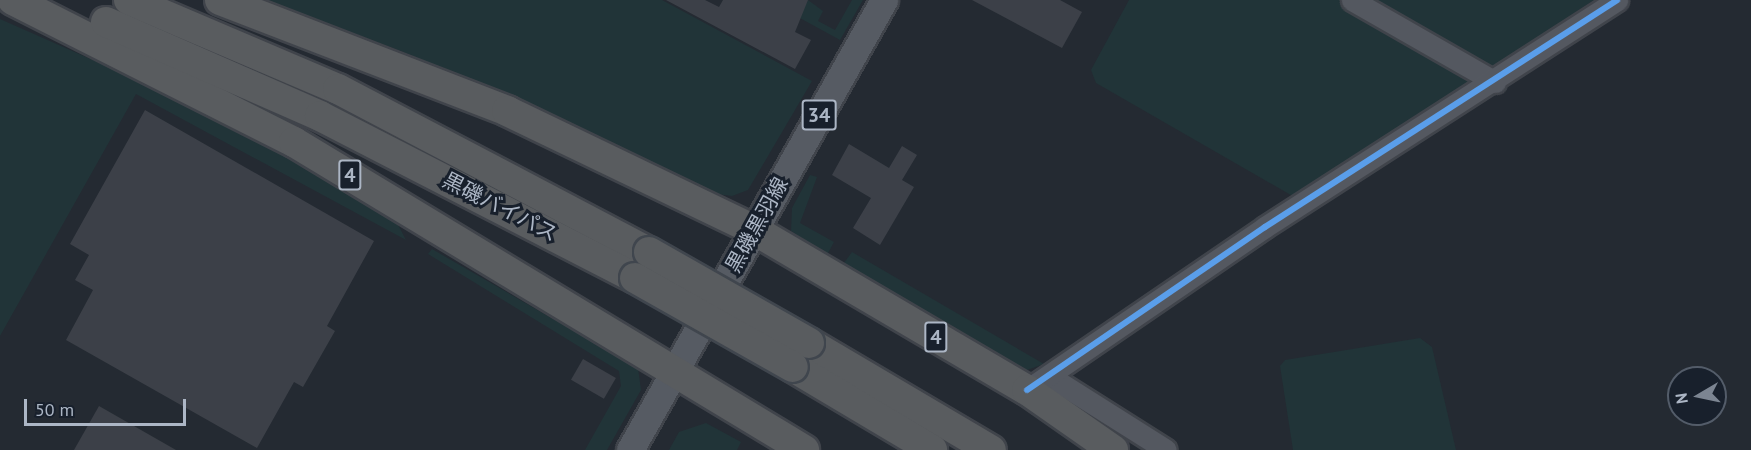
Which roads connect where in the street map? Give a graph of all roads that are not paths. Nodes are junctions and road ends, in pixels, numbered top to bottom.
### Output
1 (13, 0) edge
2 (49, 0) edge
3 (129, 0) edge
4 (220, 0) edge
5 (884, 0) edge
6 (1352, 0) edge
7 (1617, 0) edge
8 (1495, 82) junction
9 (754, 230) junction
10 (801, 355) junction
11 (674, 373) junction
12 (1038, 383) junction
13 (630, 450) edge
14 (804, 450) edge
15 (932, 450) edge
16 (991, 450) edge
17 (1113, 450) edge
18 (1166, 450) edge

1 - 11 highway, 4
2 - 10 highway, 黒磯バイパス / 4, bridge
3 - 10 highway, 黒磯バイパス / 4, bridge
4 - 9 highway, 4
5 - 9 main road, 黒磯黒羽線 / 34
6 - 8 street
7 - 8 street
8 - 12 street
9 - 11 main road, 黒磯黒羽線 / 34
9 - 12 highway, 4
10 - 15 highway, 黒磯バイパス / 4
10 - 16 highway, 黒磯バイパス / 4
11 - 13 main road, 黒磯黒羽線 / 34
11 - 14 highway, 4
12 - 17 highway, 4
12 - 18 street

